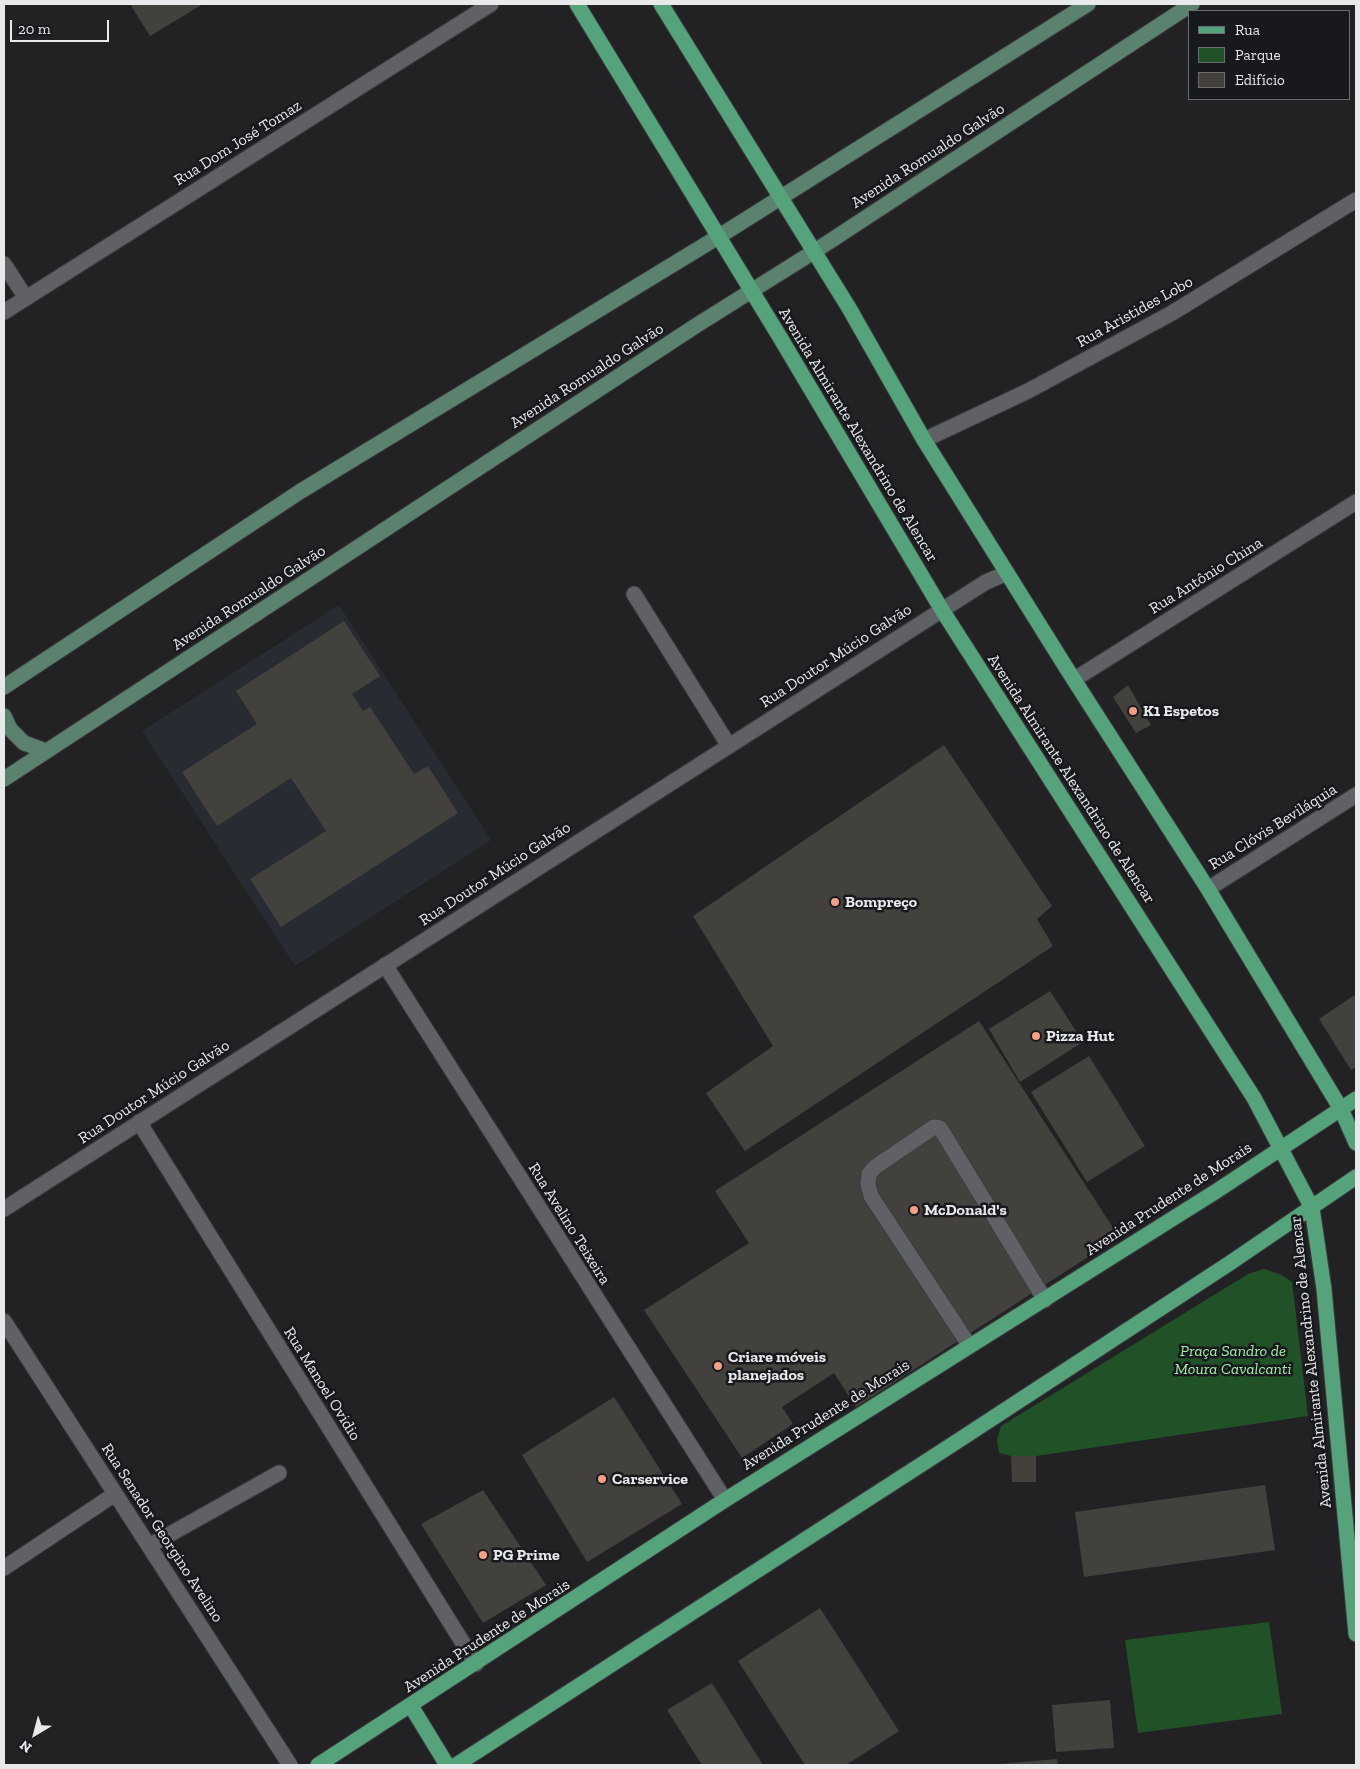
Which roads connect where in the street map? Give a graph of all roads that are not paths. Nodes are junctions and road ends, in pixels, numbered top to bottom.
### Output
1 (491, 4) edge
2 (577, 4) edge
3 (661, 4) edge
4 (1088, 4) edge
5 (1192, 4) edge
6 (781, 198) junction
7 (1356, 200) edge
8 (718, 237) junction
9 (814, 251) junction
10 (4, 264) edge
11 (751, 290) junction
12 (26, 298) junction
13 (4, 312) edge
14 (924, 440) junction
15 (1356, 502) edge
16 (1007, 573) junction
17 (634, 594) dead end
18 (942, 610) junction
19 (1075, 679) junction
20 (4, 687) edge
21 (4, 716) edge
22 (728, 746) junction
23 (46, 752) junction
24 (4, 780) edge
25 (1356, 795) edge
26 (1208, 889) junction
27 (385, 966) junction
28 (1356, 1099) edge
29 (1341, 1109) junction
30 (139, 1122) junction
31 (1356, 1143) edge
32 (1281, 1148) junction
33 (1356, 1177) edge
34 (1312, 1208) junction
35 (4, 1209) edge
36 (1044, 1300) junction
37 (4, 1320) edge
38 (969, 1345) junction
39 (279, 1473) dead end
40 (115, 1494) junction
41 (725, 1500) junction
42 (149, 1546) junction
43 (4, 1568) edge
44 (1356, 1634) edge
45 (476, 1664) junction
46 (411, 1706) junction
47 (290, 1765) edge
48 (318, 1765) edge
49 (447, 1765) edge
50 (456, 1765) edge

1 - 12 street, Rua Dom José Tomaz
2 - 8 main road, Avenida Almirante Alexandrino de Alencar
3 - 6 main road
4 - 6 main road
5 - 9 main road, Avenida Romualdo Galvão
6 - 8 main road
6 - 9 main road
7 - 14 street, Rua Aristides Lobo
8 - 11 main road, Avenida Almirante Alexandrino de Alencar
8 - 20 main road
9 - 11 main road, Avenida Romualdo Galvão
9 - 14 main road
10 - 12 street
11 - 18 main road, Avenida Almirante Alexandrino de Alencar
11 - 23 main road, Avenida Romualdo Galvão
12 - 13 street, Rua Dom José Tomaz
14 - 16 main road
15 - 19 street, Rua Antônio China
16 - 18 street, Rua Doutor Múcio Galvão
16 - 19 main road
17 - 22 street
18 - 22 street, Rua Doutor Múcio Galvão
18 - 32 main road, Avenida Almirante Alexandrino de Alencar
19 - 26 main road
21 - 23 main road
22 - 27 street, Rua Doutor Múcio Galvão
23 - 24 main road, Avenida Romualdo Galvão
25 - 26 street, Rua Clóvis Beviláquia
26 - 29 main road
27 - 30 street, Rua Doutor Múcio Galvão
27 - 41 street, Rua Avelino Teixeira
28 - 29 main road, Avenida Prudente de Morais
29 - 31 main road
29 - 32 main road, Avenida Prudente de Morais
30 - 35 street, Rua Doutor Múcio Galvão
30 - 45 street, Rua Manoel Ovidio
32 - 34 main road, Avenida Almirante Alexandrino de Alencar
32 - 36 main road, Avenida Prudente de Morais
33 - 34 main road
34 - 44 main road, Avenida Almirante Alexandrino de Alencar
34 - 50 main road
36 - 38 main road, Avenida Prudente de Morais
36 - 38 street
37 - 40 street, Rua Senador Georgino Avelino
38 - 41 main road, Avenida Prudente de Morais
39 - 42 street
40 - 42 street, Rua Senador Georgino Avelino
40 - 43 street
41 - 45 main road, Avenida Prudente de Morais
42 - 47 street, Rua Senador Georgino Avelino
45 - 46 main road, Avenida Prudente de Morais
46 - 48 main road, Avenida Prudente de Morais
46 - 49 main road

